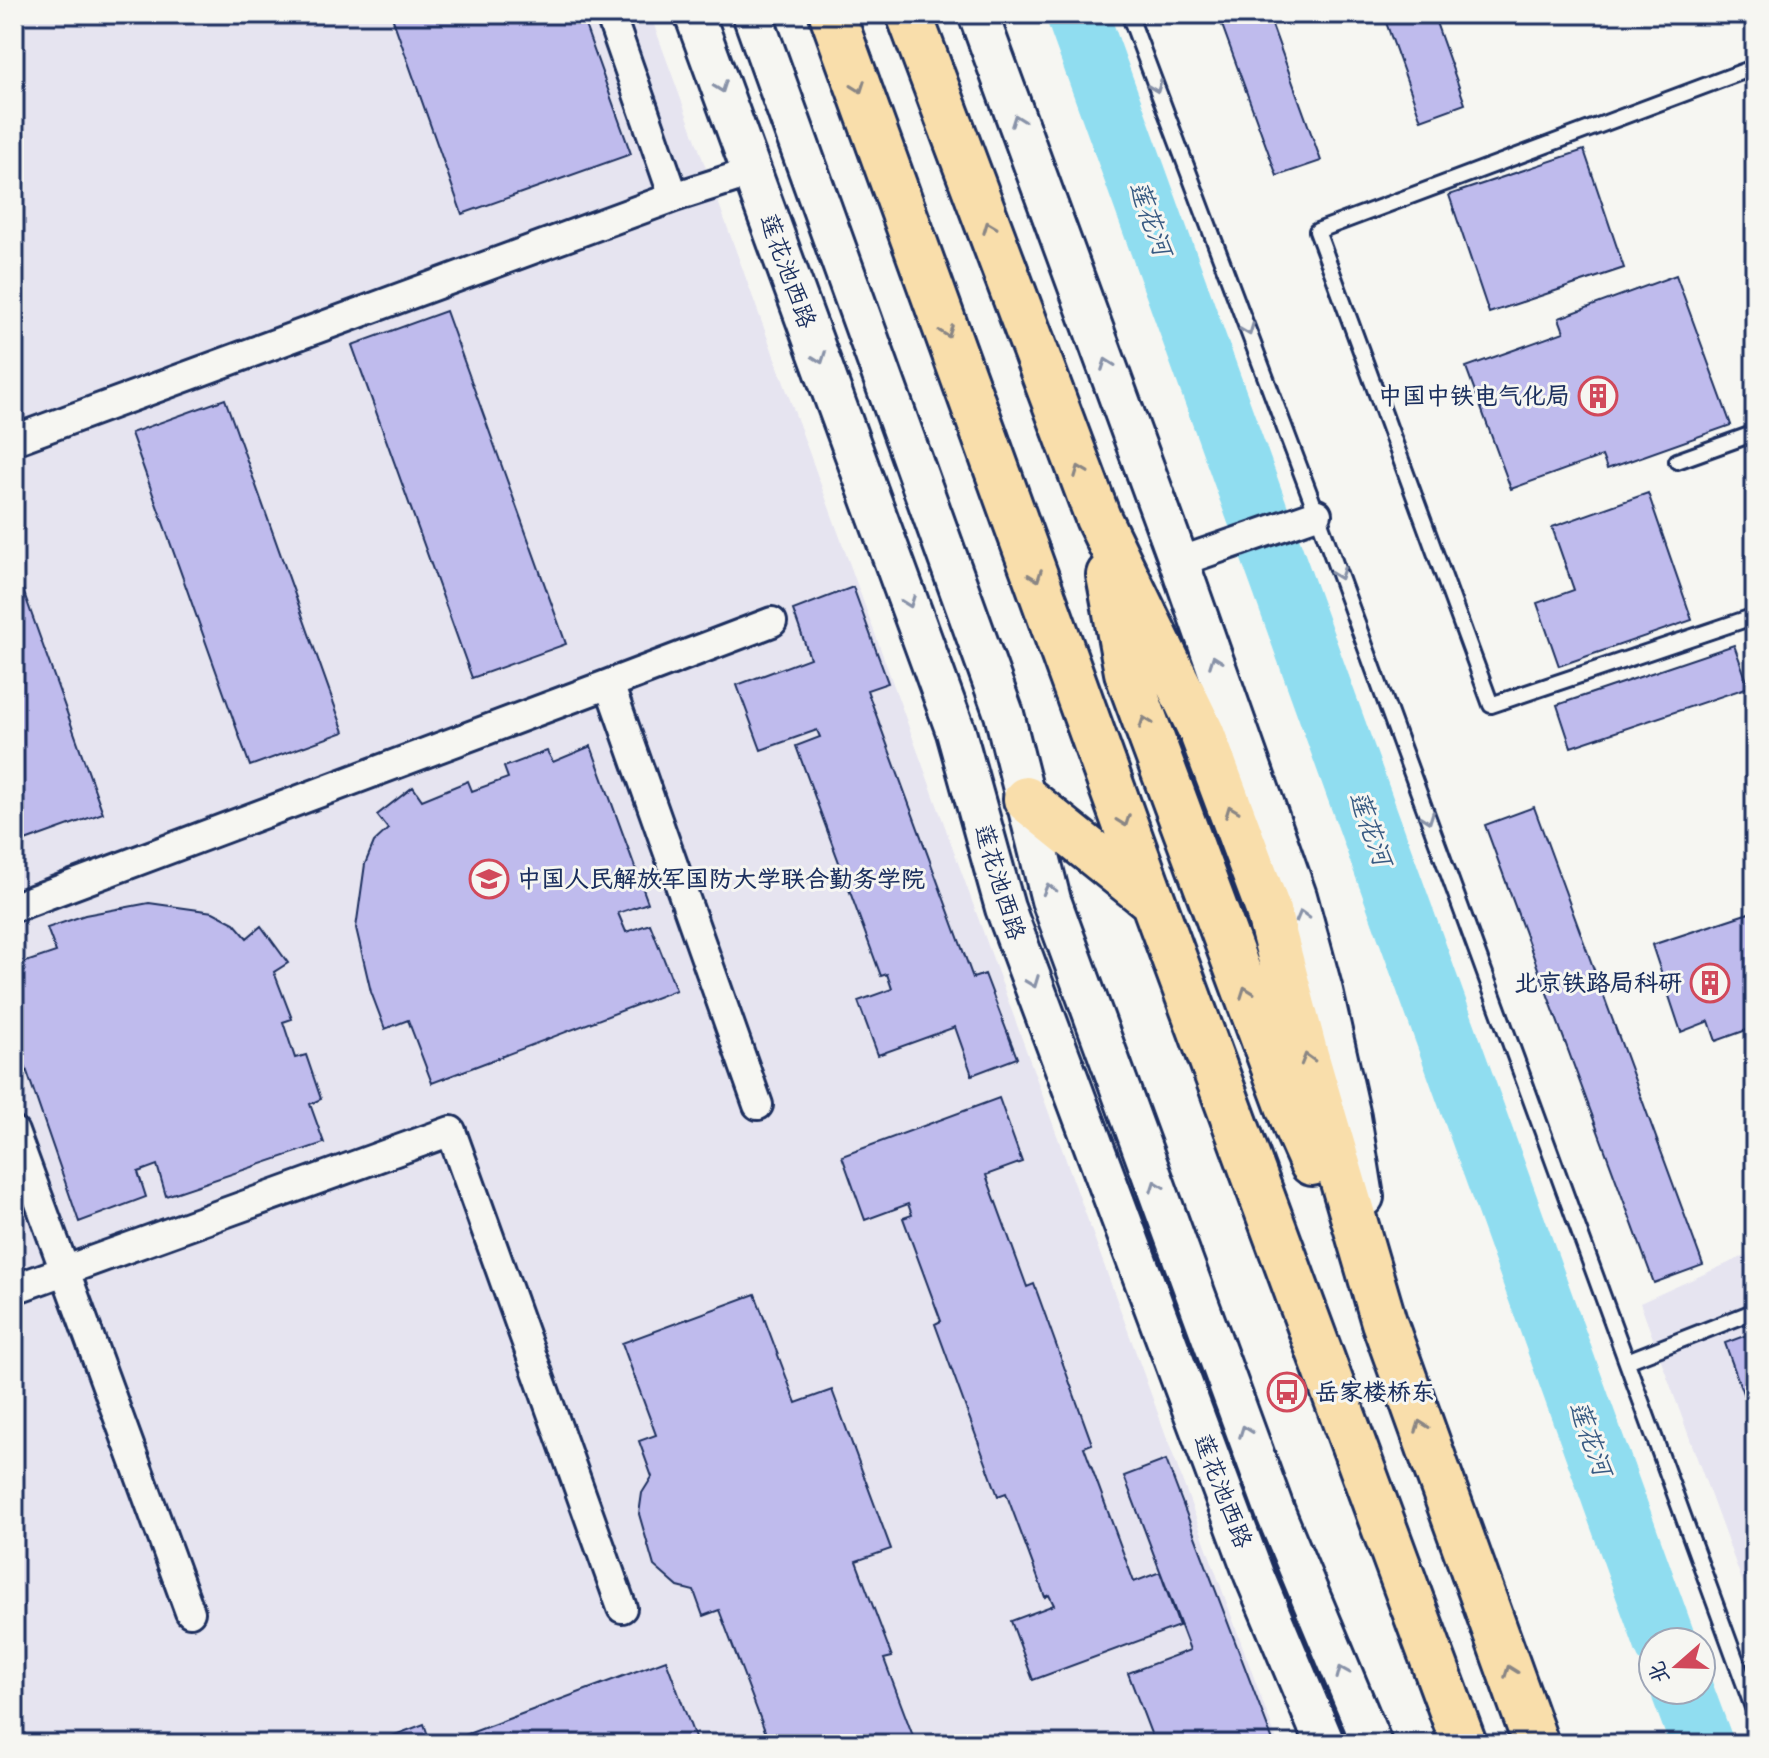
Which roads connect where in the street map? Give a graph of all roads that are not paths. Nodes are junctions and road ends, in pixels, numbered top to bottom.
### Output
1 (610, 14) edge
2 (694, 14) edge
3 (752, 14) edge
4 (832, 14) edge
5 (909, 14) edge
6 (978, 14) edge
7 (1129, 14) edge
8 (1755, 67) edge
9 (752, 172) junction
10 (674, 197) junction
11 (1755, 433) edge
12 (14, 440) edge
13 (1677, 461) dead end
14 (1317, 514) junction
15 (1179, 562) junction
16 (1755, 616) edge
17 (772, 622) dead end
18 (609, 684) junction
19 (1026, 799) junction
20 (979, 816) junction
21 (1153, 901) junction
22 (14, 907) edge
23 (758, 1105) dead end
24 (14, 1132) edge
25 (64, 1271) junction
26 (14, 1289) edge
27 (1755, 1311) edge
28 (1384, 1322) junction
29 (1627, 1361) junction
30 (622, 1608) dead end
31 (190, 1612) dead end
32 (1755, 1713) edge
33 (1325, 1744) edge
34 (1372, 1744) edge
35 (1464, 1744) edge
36 (1536, 1744) edge

1 - 10 street
2 -> 9 street, 莲花池西路
3 - 19 street, 莲花池西路
4 -> 21 highway
28 -> 5 highway
15 -> 6 street
7 -> 14 lane
8 - 16 lane
9 - 10 street
9 -> 20 street, 莲花池西路
10 - 12 street
11 - 13 lane
14 - 15 street
14 -> 29 lane
28 -> 15 street
17 - 18 street
18 - 22 street
18 - 23 street
19 - 20 street
19 - 21 highway
34 -> 19 street, 莲花池西路
20 -> 33 street, 莲花池西路
21 - 35 highway
24 - 25 street
25 - 26 street
25 - 30 street
25 - 31 street
27 - 29 lane
36 -> 28 highway
29 - 32 lane

